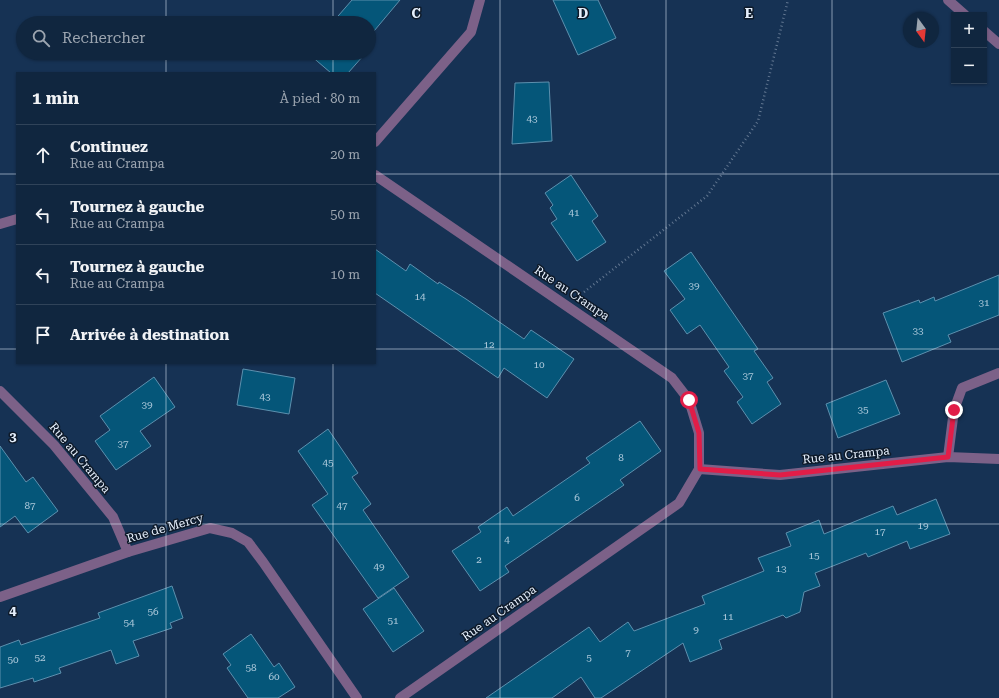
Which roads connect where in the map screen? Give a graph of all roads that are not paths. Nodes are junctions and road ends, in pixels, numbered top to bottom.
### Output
1 (480, 0) edge
2 (948, 0) edge
3 (962, 12) edge
4 (987, 34) edge
5 (999, 44) edge
6 (376, 141) edge
7 (376, 176) edge
8 (16, 219) edge
9 (0, 224) edge
10 (999, 373) edge
11 (0, 391) edge
12 (948, 457) junction
13 (999, 459) edge
14 (700, 469) junction
15 (128, 552) junction
16 (0, 597) edge
17 (357, 698) edge
18 (400, 698) edge

1 - 6 street
2 - 3 street
4 - 5 street
7 - 14 street, Rue au Crampa
8 - 9 street
10 - 12 street
11 - 15 street, Rue au Crampa
12 - 13 street, Rue au Crampa
12 - 14 street, Rue au Crampa
14 - 18 street, Rue au Crampa
15 - 16 street, Rue de Mercy
15 - 17 street, Rue de Mercy

